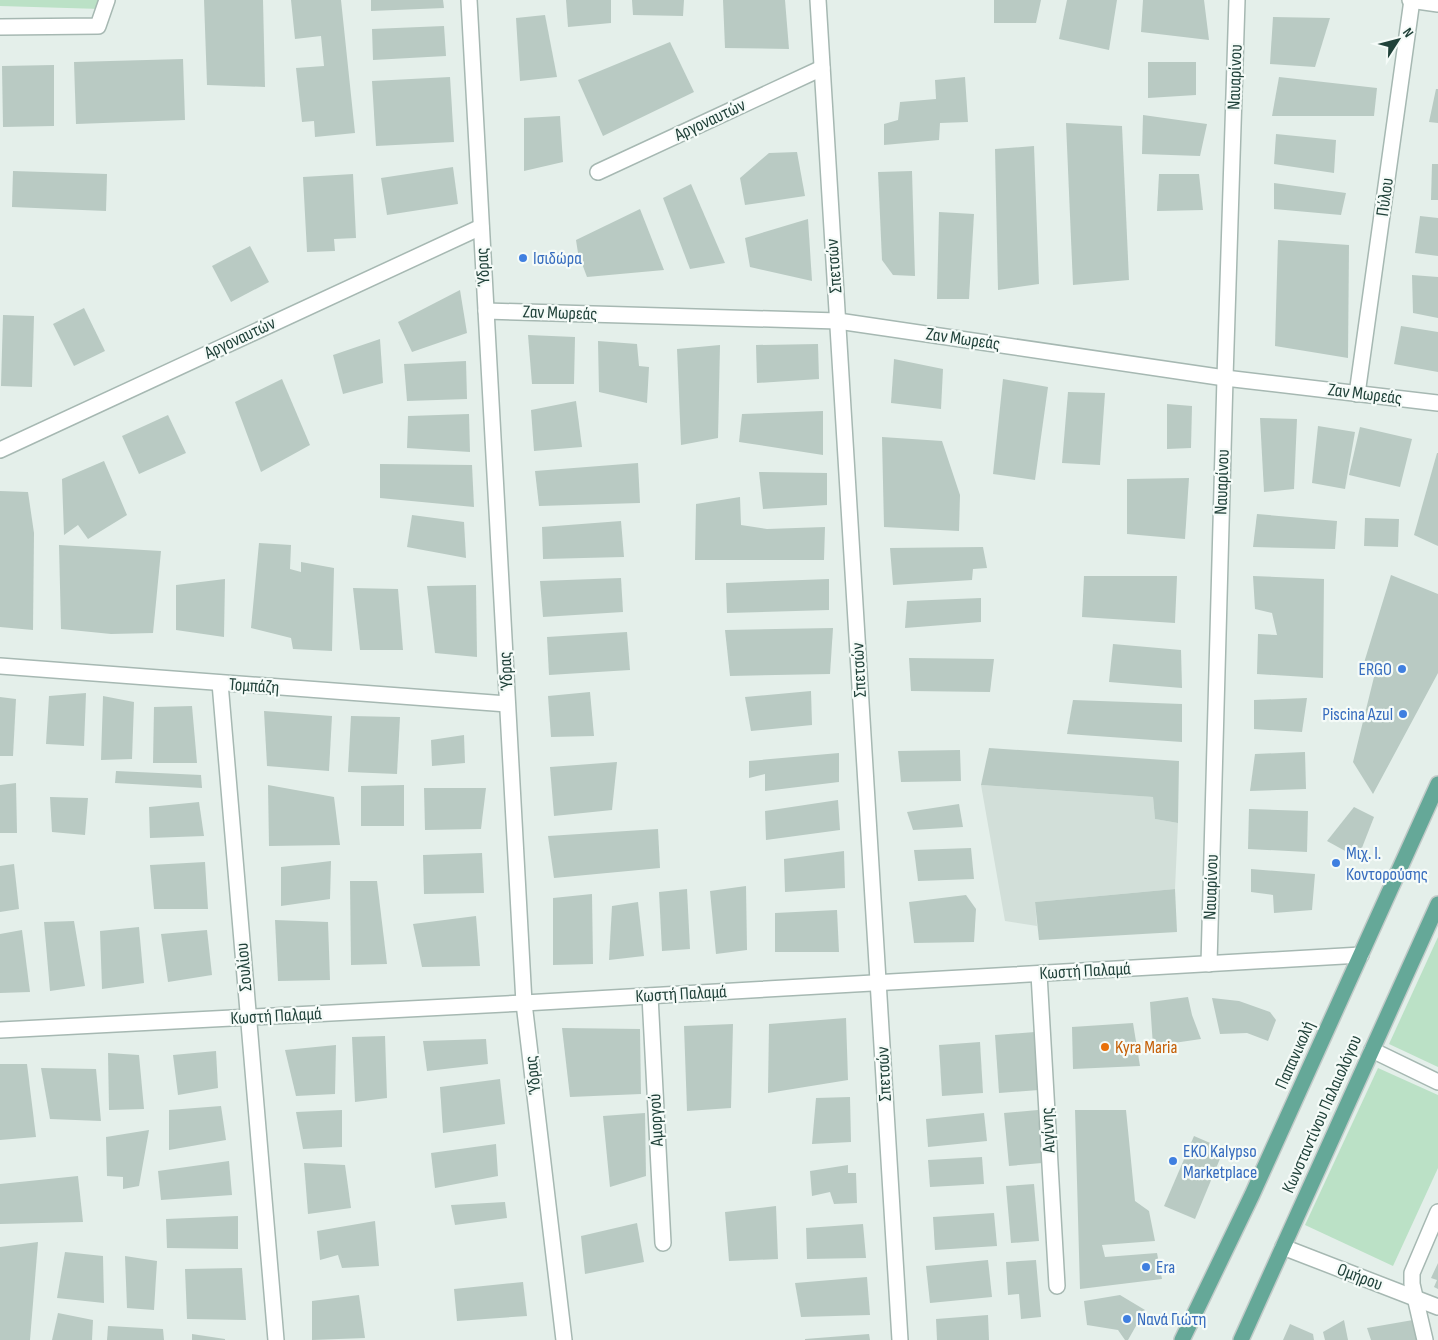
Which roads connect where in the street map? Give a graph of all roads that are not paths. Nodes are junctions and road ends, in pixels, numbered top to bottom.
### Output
1 (107, 0) edge
2 (469, 0) edge
3 (818, 0) edge
4 (1237, 0) edge
5 (1412, 0) edge
6 (1438, 4) edge
7 (0, 27) edge
8 (822, 68) junction
9 (598, 172) dead end
10 (481, 227) junction
11 (486, 310) junction
12 (838, 321) junction
13 (1225, 378) junction
14 (1357, 394) junction
15 (1438, 403) edge
16 (0, 450) edge
17 (0, 666) edge
18 (220, 683) junction
19 (507, 704) junction
20 (1438, 784) edge
21 (1438, 904) edge
22 (1361, 956) junction
23 (1209, 964) junction
24 (1039, 974) junction
25 (878, 983) junction
26 (650, 996) junction
27 (524, 1004) junction
28 (248, 1018) junction
29 (0, 1030) edge
30 (1372, 1050) junction
31 (1438, 1082) edge
32 (1438, 1212) edge
33 (663, 1243) dead end
34 (1282, 1247) junction
35 (1057, 1286) dead end
36 (1415, 1298) junction
37 (1438, 1307) edge
38 (276, 1340) edge
39 (564, 1340) edge
40 (900, 1340) edge
41 (1182, 1340) edge
42 (1241, 1340) edge
43 (1426, 1340) edge

1 - 7 street
2 - 10 street, Ύδρας
3 - 8 street, Σπετσών
4 - 13 street, Ναυαρίνου
5 - 6 street
5 - 14 street, Πύλου
8 - 9 street, Αργοναυτών
8 - 12 street, Σπετσών
10 - 11 street, Ύδρας
10 - 16 street, Αργοναυτών
11 - 12 street, Ζαν Μωρεάς
11 - 19 street, Ύδρας
12 - 13 street, Ζαν Μωρεάς
12 - 25 street, Σπετσών
13 - 14 street, Ζαν Μωρεάς
13 - 23 street, Ναυαρίνου
14 - 15 street, Ζαν Μωρεάς
17 - 18 street, Τομπάζη
18 - 19 street, Τομπάζη
18 - 28 street, Σουλίου
19 - 27 street, Ύδρας
20 - 22 main road, Παπανικολή
21 - 30 main road, Κωνσταντίνου Παλαιολόγου
22 - 23 street, Κωστή Παλαμά
22 - 41 main road, Παπανικολή
23 - 24 street, Κωστή Παλαμά
24 - 25 street, Κωστή Παλαμά
24 - 35 street, Αιγίνης
25 - 26 street, Κωστή Παλαμά
25 - 40 street, Σπετσών
26 - 27 street, Κωστή Παλαμά
26 - 33 street, Αμοργού
27 - 28 street, Κωστή Παλαμά
27 - 39 street, Ύδρας
28 - 29 street, Κωστή Παλαμά
28 - 38 street, Σουλίου
30 - 31 street
30 - 34 main road, Κωνσταντίνου Παλαιολόγου
32 - 36 street
34 - 36 street, Ομήρου
34 - 42 main road, Κωνσταντίνου Παλαιολόγου
36 - 37 street, Ομήρου
36 - 43 street

